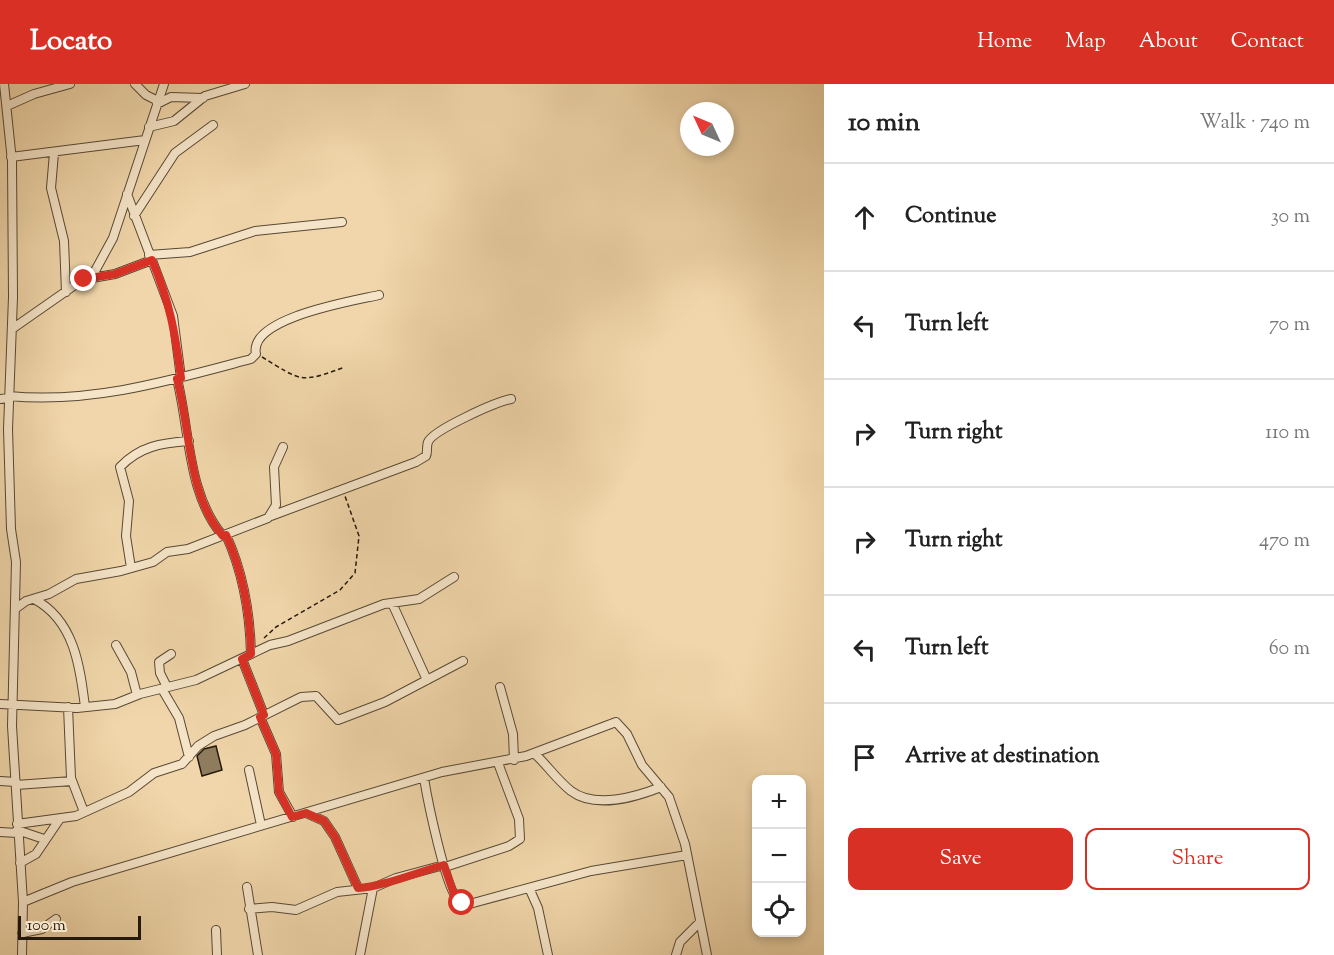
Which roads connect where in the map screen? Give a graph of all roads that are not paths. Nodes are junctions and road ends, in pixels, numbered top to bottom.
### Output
1 (4, 84) edge
2 (70, 84) edge
3 (135, 84) edge
4 (164, 84) edge
5 (245, 84) edge
6 (202, 98) junction
7 (4, 102) edge
8 (157, 103) junction
9 (213, 126) dead end
10 (149, 127) junction
11 (145, 140) junction
12 (54, 153) junction
13 (11, 157) junction
14 (127, 194) junction
15 (134, 216) junction
16 (342, 222) dead end
17 (150, 257) junction
18 (84, 279) junction
19 (66, 292) junction
20 (379, 295) dead end
21 (12, 329) junction
22 (179, 379) junction
23 (9, 397) junction
24 (0, 399) edge
25 (510, 399) dead end
26 (189, 441) junction
27 (283, 447) dead end
28 (9, 459) junction
29 (0, 460) edge
30 (0, 509) edge
31 (11, 511) junction
32 (271, 516) junction
33 (224, 536) junction
34 (131, 568) junction
35 (454, 577) dead end
36 (34, 599) junction
37 (392, 603) junction
38 (15, 609) junction
39 (116, 645) dead end
40 (171, 654) dead end
41 (251, 654) junction
42 (242, 659) junction
43 (463, 661) dead end
44 (428, 680) junction
45 (500, 687) dead end
46 (165, 688) junction
47 (137, 695) junction
48 (0, 704) edge
49 (13, 704) junction
50 (68, 707) junction
51 (86, 707) junction
52 (262, 716) junction
53 (535, 754) junction
54 (189, 757) junction
55 (514, 760) junction
56 (498, 763) junction
57 (249, 770) dead end
58 (424, 778) junction
59 (0, 781) edge
60 (72, 781) junction
61 (16, 783) junction
62 (661, 787) junction
63 (84, 813) junction
64 (306, 813) junction
65 (292, 817) junction
66 (59, 820) junction
67 (261, 825) junction
68 (17, 829) junction
69 (0, 832) edge
70 (44, 839) junction
71 (687, 855) junction
72 (20, 863) junction
73 (445, 866) junction
74 (247, 887) dead end
75 (358, 888) junction
76 (373, 888) junction
77 (530, 890) junction
78 (23, 902) junction
79 (249, 909) junction
80 (56, 919) dead end
81 (700, 922) junction
82 (216, 930) dead end
83 (22, 933) junction
84 (22, 955) edge
85 (217, 955) edge
86 (258, 955) edge
87 (360, 955) edge
88 (548, 955) edge
89 (676, 955) edge
90 (707, 955) edge

1 - 7 street
2 - 7 street
3 - 8 street
4 - 8 street
5 - 6 street
6 - 8 street
6 - 10 street
7 - 13 street
8 - 10 street
9 - 15 street
10 - 11 street
11 - 12 street
11 - 14 street
12 - 13 street
12 - 19 street
13 - 21 street
14 - 15 street
14 - 18 street
15 - 17 street
16 - 17 street
17 - 18 street
17 - 22 street
18 - 19 street
19 - 21 street
20 - 22 street
21 - 23 street
22 - 23 street
22 - 26 street
23 - 24 street
23 - 28 street
25 - 32 street
26 - 33 street
26 - 34 street
27 - 32 street
28 - 29 street
28 - 31 street
30 - 31 street
31 - 38 street
32 - 33 street
33 - 34 street
33 - 41 street
34 - 36 street
35 - 37 street
36 - 38 street
36 - 51 street
37 - 41 street
37 - 44 street
38 - 49 street
39 - 47 street
40 - 46 street
41 - 42 street
42 - 46 street
42 - 52 street
43 - 44 street
44 - 52 street
45 - 55 street
46 - 47 street
46 - 54 street
47 - 51 street
48 - 49 street
49 - 50 street
49 - 61 street
50 - 51 street
50 - 60 street
52 - 54 street
52 - 65 street
53 - 55 street
53 - 62 street
53 - 62 street
54 - 63 street
55 - 56 street
56 - 58 street
56 - 73 street
57 - 67 street
58 - 64 street
58 - 73 street
59 - 61 street
60 - 61 street
60 - 63 street
61 - 68 street
62 - 71 street
63 - 66 street
64 - 65 street
64 - 75 street
65 - 67 street
66 - 68 street
66 - 70 street
67 - 78 street
68 - 69 street
68 - 70 street
68 - 72 street
70 - 72 street
71 - 77 street
71 - 81 street
72 - 78 street
73 - 76 street
73 - 77 street
74 - 79 street
75 - 76 street
75 - 79 street
76 - 87 street
77 - 88 street
78 - 83 street
79 - 86 street
80 - 83 street
81 - 89 street
81 - 90 street
82 - 85 street
83 - 84 street

